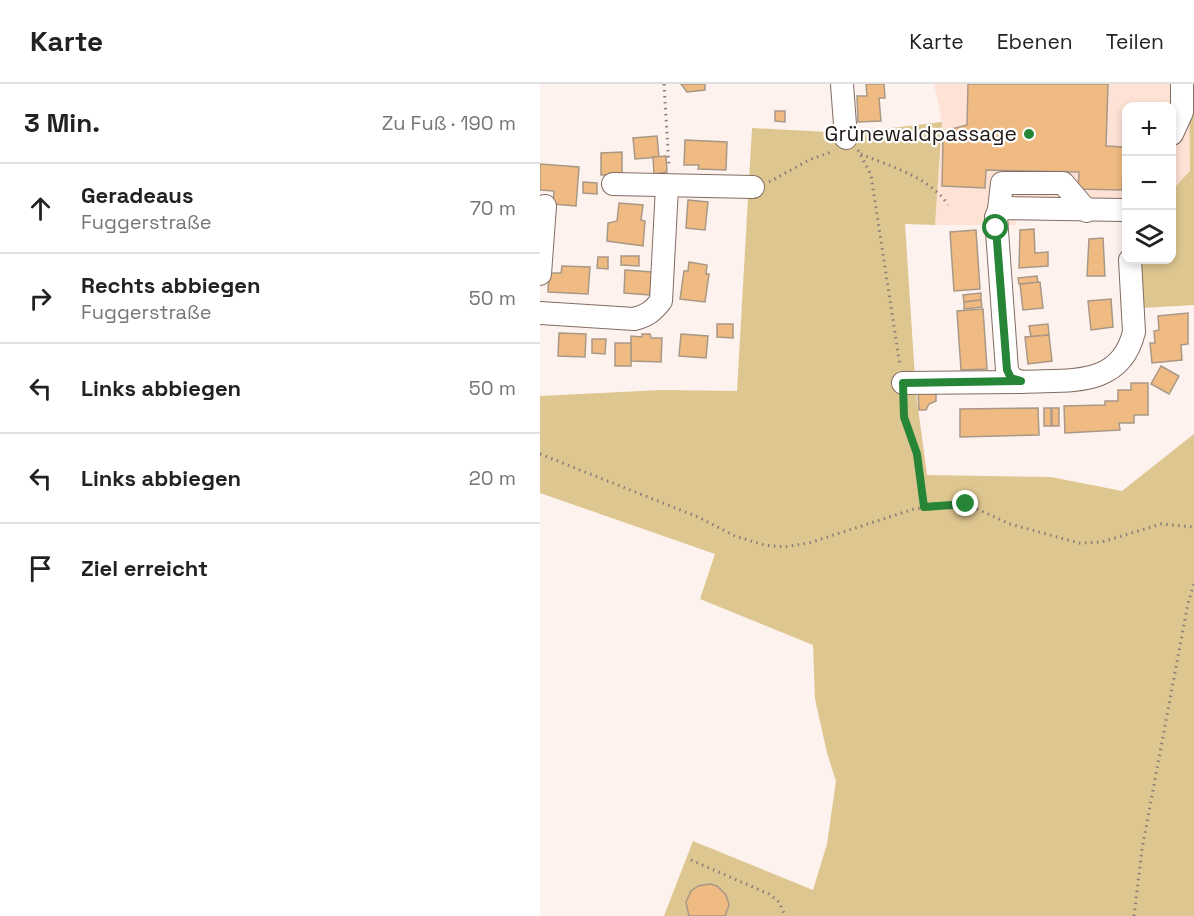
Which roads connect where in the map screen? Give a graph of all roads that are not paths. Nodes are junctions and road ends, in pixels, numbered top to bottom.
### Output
1 (842, 84) edge
2 (1182, 84) edge
3 (1176, 125) edge
4 (850, 149) road end
5 (613, 184) dead end
6 (669, 186) junction
7 (753, 188) road end
8 (545, 206) dead end
9 (1122, 210) edge
10 (1130, 264) edge
11 (540, 274) edge
12 (540, 313) edge
13 (1021, 381) junction
14 (903, 383) road end

1 - 4 street
2 - 3 street
5 - 6 street
6 - 7 street
6 - 12 street
8 - 11 street
9 - 13 street
10 - 13 street
13 - 14 street

